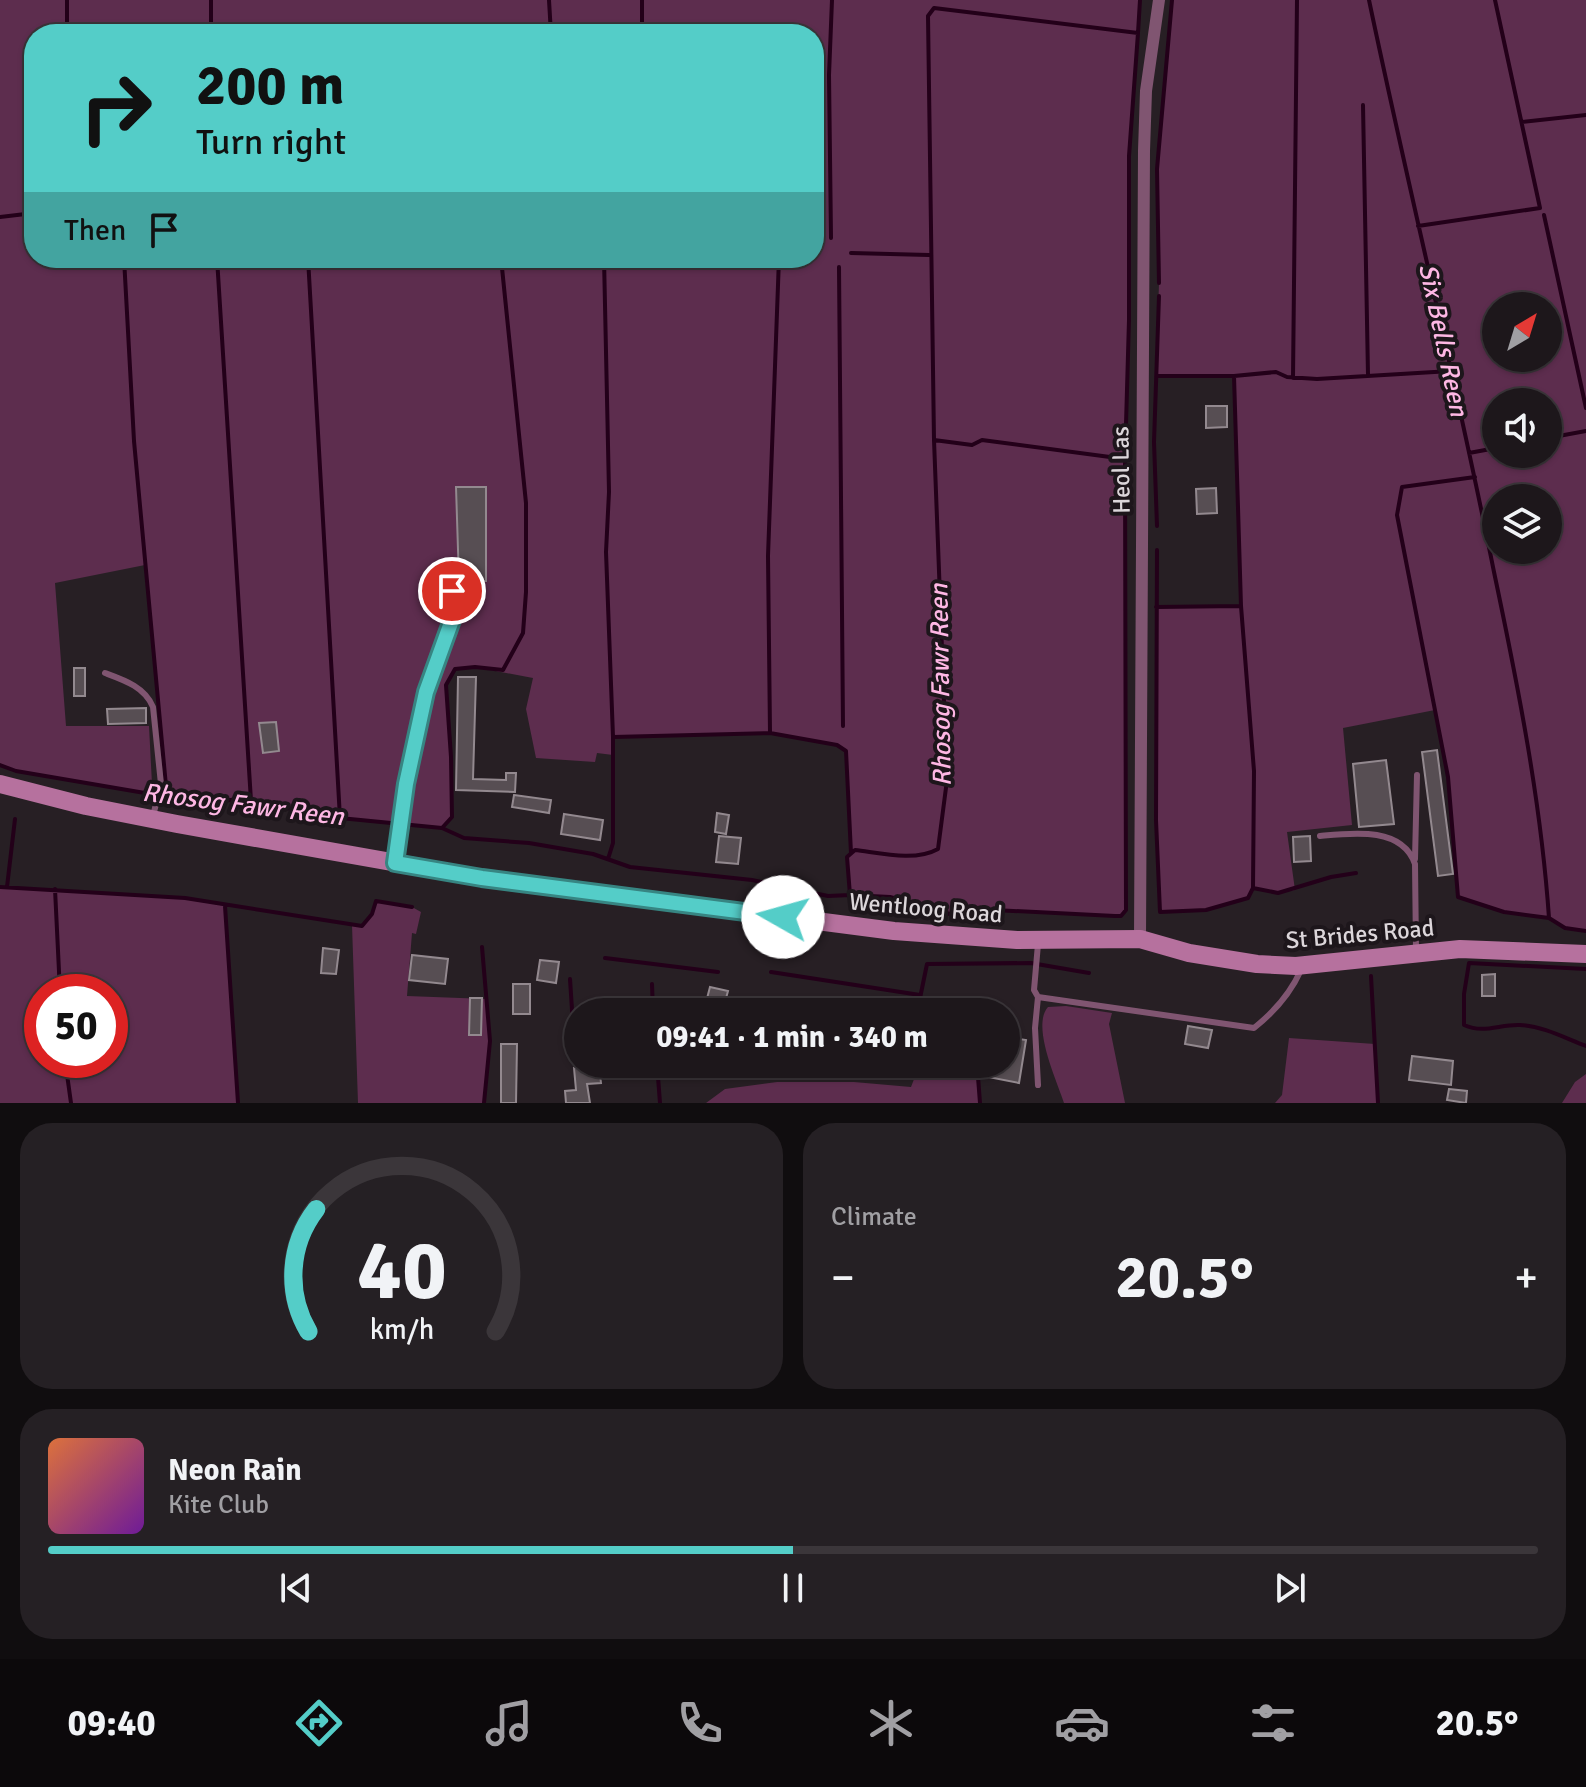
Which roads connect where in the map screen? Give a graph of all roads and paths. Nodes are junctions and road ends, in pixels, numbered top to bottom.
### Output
1 (1159, 0) edge
2 (453, 562) dead end
3 (105, 673) dead end
4 (1417, 775) dead end
5 (0, 784) edge
6 (152, 819) junction
7 (1320, 836) dead end
8 (395, 863) junction
9 (1415, 864) junction
10 (1140, 939) junction
11 (1039, 940) junction
12 (1416, 954) junction
13 (1586, 954) edge
14 (1302, 966) junction
15 (1038, 997) junction
16 (1038, 1085) dead end

1 - 10 street, Heol Las
2 - 8 lane
3 - 6 lane
4 - 9 lane
5 - 6 main road, Wentloog Road
6 - 8 main road, Wentloog Road
7 - 9 lane
8 - 11 main road, Wentloog Road
9 - 12 lane
10 - 11 main road, Wentloog Road
10 - 14 main road, St Brides Road
11 - 15 lane
12 - 13 main road, St Brides Road
12 - 14 main road, St Brides Road
14 - 15 lane
15 - 16 lane

